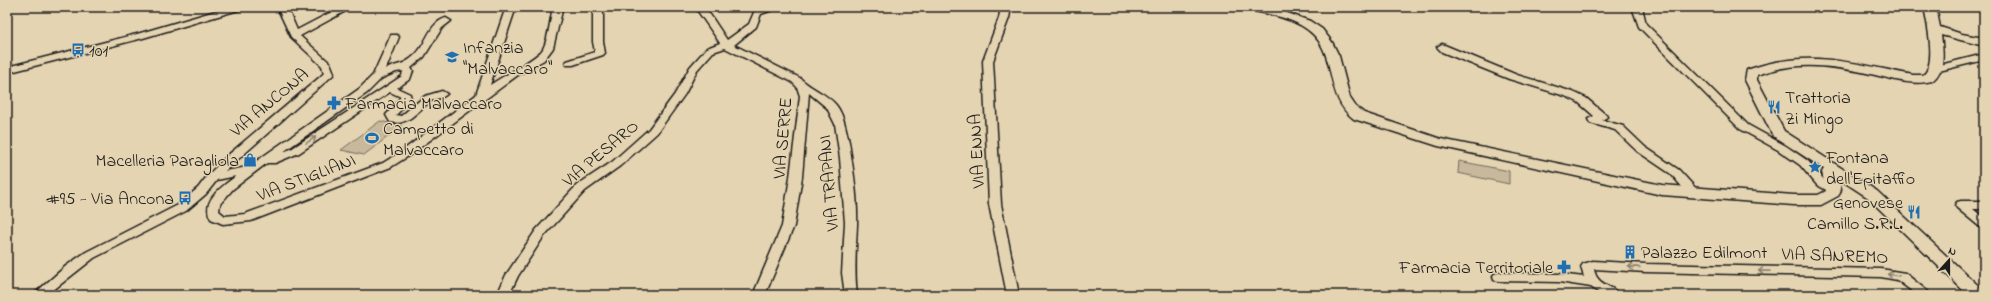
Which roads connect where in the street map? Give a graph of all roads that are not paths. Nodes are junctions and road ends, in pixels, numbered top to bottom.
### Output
1 (238, 7) edge
2 (282, 7) edge
3 (348, 7) edge
4 (511, 7) edge
5 (558, 7) edge
6 (598, 7) edge
7 (700, 7) edge
8 (776, 7) edge
9 (1006, 7) edge
10 (1250, 7) edge
11 (1637, 7) edge
12 (1930, 11) edge
13 (446, 21) dead end
14 (1935, 34) junction
15 (294, 35) junction
16 (1960, 36) junction
17 (394, 37) dead end
18 (1984, 41) edge
19 (725, 44) junction
20 (1442, 47) dead end
21 (1984, 57) edge
22 (570, 63) dead end
23 (405, 68) junction
24 (1935, 69) junction
25 (7, 70) edge
26 (378, 76) junction
27 (802, 86) junction
28 (389, 88) junction
29 (442, 94) dead end
30 (481, 96) junction
31 (285, 152) junction
32 (223, 166) junction
33 (1834, 168) junction
34 (243, 174) junction
35 (213, 181) junction
36 (229, 187) junction
37 (1834, 189) junction
38 (1694, 193) junction
39 (1984, 205) edge
40 (1984, 224) edge
41 (1498, 277) dead end
42 (1593, 283) junction
43 (39, 295) edge
44 (504, 295) edge
45 (759, 295) edge
46 (851, 295) edge
47 (1013, 295) edge
48 (1613, 295) edge
49 (1926, 295) edge
50 (1978, 295) edge

1 - 25 street
2 - 15 street, VIA ANCONA
3 - 15 street
4 - 30 street
5 - 30 street, VIA STIGLIANI
6 - 22 street
7 - 19 street, VIA SERRE
8 - 19 street, VIA PESARO
9 - 47 street, VIA ENNA
10 - 38 main road
11 - 37 street
12 - 14 main road
12 - 16 main road
13 - 23 street
14 - 16 main road
14 - 24 main road
15 - 32 street, VIA ANCONA
16 - 18 main road
17 - 26 street
19 - 27 street, VIA SERRE
19 - 44 street, VIA PESARO
20 - 38 street
21 - 24 street
23 - 26 street
23 - 28 street
24 - 33 main road
26 - 31 street
27 - 45 street, VIA SERRE
27 - 46 street, VIA TRAPANI
28 - 29 street
31 -> 28 street
30 - 36 street, VIA STIGLIANI
31 - 34 street
32 - 34 street
32 - 35 street
33 - 37 main road
33 - 50 main road
34 - 35 street
34 - 36 street, VIA STIGLIANI
35 - 36 street
35 - 43 street
37 - 38 main road
39 - 40 street
41 - 42 street
42 - 48 street
49 -> 42 street, VIA SANREMO

